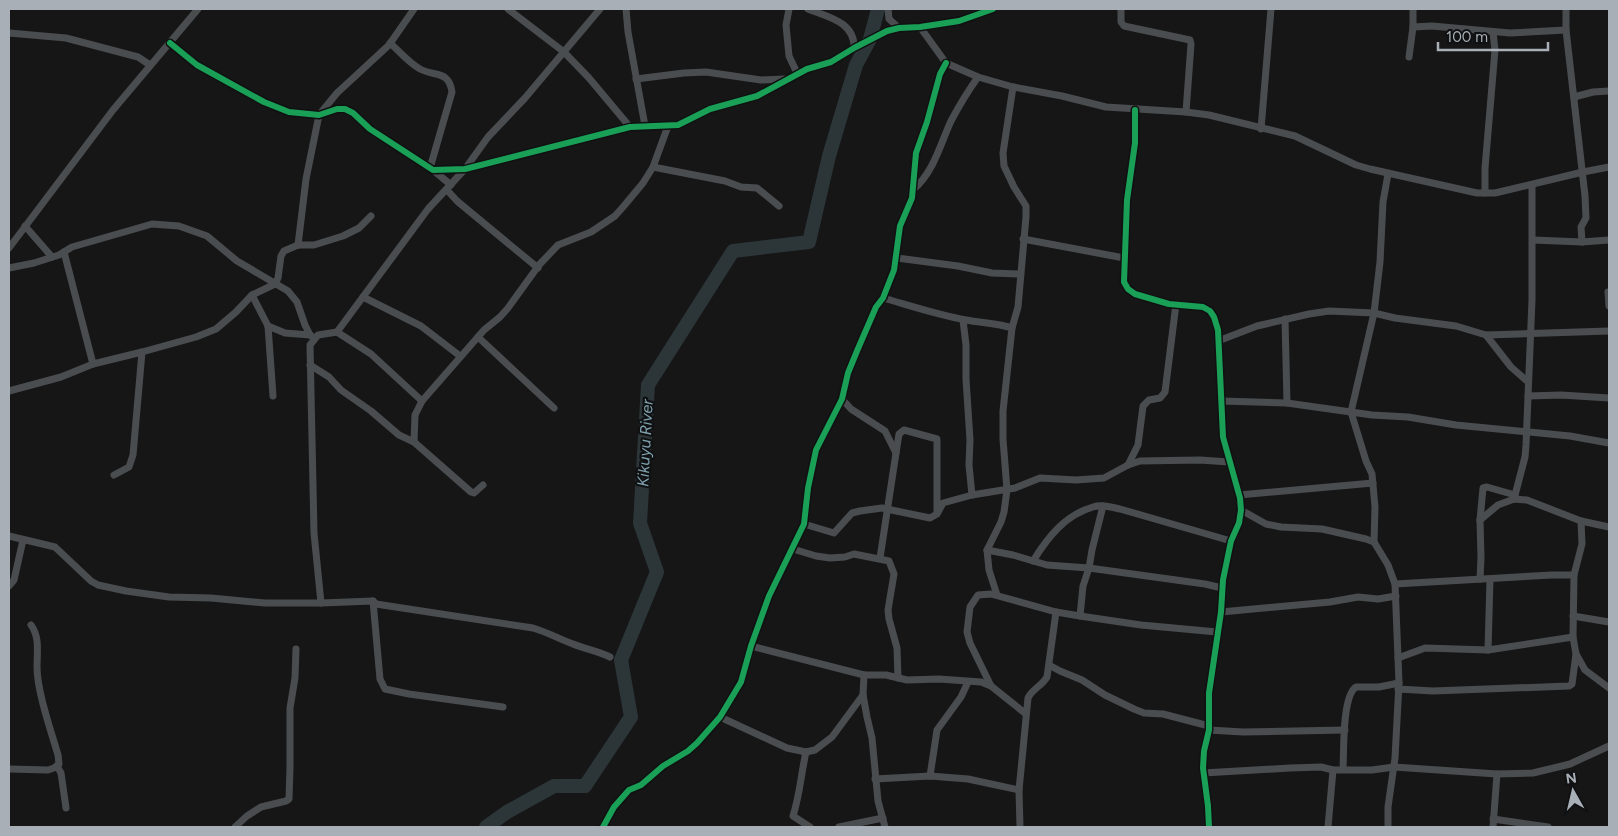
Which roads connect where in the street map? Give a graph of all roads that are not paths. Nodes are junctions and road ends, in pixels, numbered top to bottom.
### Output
1 (198, 9) edge
2 (414, 9) edge
3 (508, 9) edge
4 (600, 9) edge
5 (626, 9) edge
6 (789, 9) edge
7 (808, 9) edge
8 (888, 9) edge
9 (993, 9) edge
10 (1121, 9) edge
11 (1271, 9) edge
12 (1413, 9) edge
13 (1566, 9) edge
14 (920, 27) junction
15 (1413, 27) junction
16 (898, 28) junction
17 (1566, 30) junction
18 (1493, 32) junction
19 (9, 33) edge
20 (170, 43) junction
21 (390, 43) junction
22 (854, 48) junction
23 (564, 52) junction
24 (1409, 57) dead end
25 (946, 63) junction
26 (150, 65) junction
27 (798, 73) junction
28 (978, 77) junction
29 (636, 79) junction
30 (786, 79) junction
31 (1012, 87) junction
32 (1609, 91) edge
33 (1574, 97) junction
34 (1135, 110) junction
35 (1186, 112) junction
36 (319, 115) junction
37 (645, 126) junction
38 (668, 126) junction
39 (630, 127) junction
40 (1261, 129) junction
41 (653, 167) junction
42 (1609, 168) edge
43 (432, 169) junction
44 (465, 169) junction
45 (1583, 172) junction
46 (1388, 174) junction
47 (1532, 185) junction
48 (449, 187) junction
49 (914, 189) junction
50 (1485, 193) junction
51 (779, 206) dead end
52 (372, 216) dead end
53 (25, 226) junction
54 (1023, 239) junction
55 (1532, 240) junction
56 (1609, 240) edge
57 (1582, 242) junction
58 (298, 245) junction
59 (9, 248) edge
60 (64, 252) junction
61 (52, 257) junction
62 (897, 258) junction
63 (1124, 258) junction
64 (9, 268) edge
65 (538, 268) junction
66 (1020, 274) junction
67 (275, 284) junction
68 (1608, 292) dead end
69 (252, 295) junction
70 (362, 297) junction
71 (883, 298) junction
72 (1176, 304) junction
73 (1609, 306) edge
74 (1374, 313) junction
75 (1285, 319) junction
76 (962, 320) junction
77 (268, 326) junction
78 (1012, 328) junction
79 (1609, 331) edge
80 (337, 332) junction
81 (1531, 334) junction
82 (1486, 335) junction
83 (312, 337) junction
84 (478, 337) junction
85 (1218, 341) junction
86 (142, 352) junction
87 (460, 356) junction
88 (93, 364) junction
89 (310, 365) junction
90 (1528, 382) junction
91 (9, 391) edge
92 (273, 396) dead end
93 (1528, 396) junction
94 (1609, 398) edge
95 (842, 399) junction
96 (422, 401) junction
97 (1221, 401) junction
98 (1287, 403) junction
99 (554, 408) dead end
100 (1351, 412) junction
101 (1527, 432) junction
102 (414, 442) junction
103 (1609, 444) edge
104 (896, 453) junction
105 (1229, 462) junction
106 (1128, 464) junction
107 (114, 475) dead end
108 (1373, 483) junction
109 (483, 485) dead end
110 (1007, 490) junction
111 (972, 495) junction
112 (1238, 495) junction
113 (1514, 497) junction
114 (1103, 506) junction
115 (887, 509) junction
116 (1241, 510) junction
117 (937, 514) junction
118 (1480, 520) junction
119 (1581, 521) junction
120 (804, 524) junction
121 (1609, 527) edge
122 (9, 536) edge
123 (23, 540) junction
124 (1231, 540) junction
125 (1374, 542) junction
126 (793, 549) junction
127 (987, 550) junction
128 (880, 558) junction
129 (1033, 561) junction
130 (1089, 568) junction
131 (1574, 575) junction
132 (1480, 579) junction
133 (1490, 579) junction
134 (1395, 584) junction
135 (9, 586) edge
136 (1222, 588) junction
137 (997, 595) junction
138 (1396, 596) junction
139 (373, 601) junction
140 (321, 603) junction
141 (1056, 612) junction
142 (1221, 612) junction
143 (1080, 616) junction
144 (1572, 616) junction
145 (1609, 622) edge
146 (31, 625) dead end
147 (1217, 632) junction
148 (1573, 637) junction
149 (751, 646) junction
150 (296, 649) dead end
151 (1488, 650) junction
152 (1576, 654) junction
153 (610, 657) dead end
154 (1398, 658) junction
155 (1049, 665) junction
156 (864, 675) junction
157 (898, 678) junction
158 (968, 682) junction
159 (991, 686) junction
160 (1398, 686) junction
161 (1609, 688) edge
162 (863, 694) junction
163 (503, 707) dead end
164 (1026, 714) junction
165 (720, 718) junction
166 (1209, 728) junction
167 (1345, 730) junction
168 (1609, 746) edge
169 (806, 752) junction
170 (58, 766) junction
171 (1394, 767) junction
172 (9, 769) edge
173 (1344, 769) junction
174 (1333, 770) junction
175 (1203, 773) junction
176 (1498, 774) junction
177 (930, 776) junction
178 (875, 779) junction
179 (1019, 790) junction
180 (66, 808) dead end
181 (883, 818) junction
182 (1493, 819) junction
183 (235, 827) edge
184 (604, 827) edge
185 (810, 827) edge
186 (838, 827) edge
187 (885, 827) edge
188 (1020, 827) edge
189 (1209, 827) edge
190 (1328, 827) edge
191 (1388, 827) edge
192 (1493, 827) edge
193 (1548, 827) edge

1 - 20 street
2 - 21 street
3 - 23 street
4 - 23 street
5 - 29 street
6 - 27 street
7 - 22 street
8 - 16 street
9 - 14 street
10 - 35 street
11 - 40 street
12 - 15 street
13 - 17 street
14 - 16 street
14 - 25 street
15 - 18 street
15 - 24 street
16 - 22 street
17 - 18 street
17 - 33 street
18 - 50 street
19 - 26 street
20 - 26 street
20 - 36 street
21 - 36 street
21 - 43 street
22 - 27 street
23 - 39 street
23 - 44 street
25 - 28 street
25 - 49 street
26 - 53 street
27 - 30 street
28 - 31 street
28 - 49 street
29 - 30 street
29 - 37 street
30 - 38 street
31 - 34 street
31 - 54 street
32 - 33 street
33 - 45 street
34 - 35 street
34 - 63 street
35 - 40 street
36 - 43 street
36 - 58 street
37 - 38 street
37 - 39 street
38 - 41 street
39 - 44 street
40 - 46 street
41 - 51 street
41 - 65 street
42 - 45 street
43 - 44 street
43 - 48 street
44 - 48 street
45 - 47 street
45 - 57 street
46 - 50 street
46 - 74 street
47 - 50 street
47 - 55 street
48 - 65 street
48 - 70 street
49 - 62 street
52 - 58 street
53 - 59 street
53 - 61 street
54 - 63 street
54 - 66 street
55 - 57 street
55 - 81 street
56 - 57 street
58 - 67 street
60 - 61 street
60 - 67 street
60 - 88 street
61 - 64 street
62 - 66 street
62 - 71 street
63 - 72 street
65 - 84 street
66 - 78 street
67 - 69 street
67 - 83 street
68 - 73 street
69 - 77 street
69 - 86 street
70 - 80 street
70 - 87 street
71 - 76 street
71 - 95 street
72 - 85 street
72 - 106 street
74 - 75 street
74 - 82 street
74 - 100 street
75 - 85 street
75 - 98 street
76 - 78 street
76 - 111 street
77 - 83 street
77 - 92 street
78 - 110 street
79 - 81 street
80 - 83 street
80 - 96 street
81 - 82 street
81 - 90 street
82 - 90 street
83 - 89 street
84 - 87 street
84 - 99 street
85 - 97 street
86 - 88 street
86 - 107 street
87 - 96 street
88 - 91 street
89 - 102 street
89 - 140 street
90 - 93 street
93 - 94 street
93 - 101 street
95 - 104 street
95 - 120 street
96 - 102 street
97 - 98 street
97 - 105 street
98 - 100 street
100 - 101 street
100 - 108 street
101 - 103 street
101 - 113 street
102 - 109 street
104 - 115 street
104 - 117 street
105 - 106 street
105 - 112 street
106 - 110 street
108 - 112 street
108 - 125 street
110 - 111 street
110 - 127 street
111 - 117 street
112 - 116 street
113 - 118 street
113 - 118 street
113 - 119 street
114 - 124 street
114 - 129 street
114 - 130 street
115 - 117 street
115 - 120 street
115 - 128 street
116 - 124 street
116 - 125 street
118 - 132 street
119 - 121 street
119 - 131 street
120 - 126 street
122 - 123 street
123 - 135 street
123 - 140 street
124 - 136 street
125 - 134 street
126 - 128 street
126 - 149 street
127 - 129 street
127 - 137 street
128 - 157 street
129 - 130 street
130 - 136 street
130 - 143 street
131 - 133 street
131 - 144 street
132 - 133 street
132 - 134 street
133 - 151 street
134 - 138 street
136 - 142 street
137 - 141 street
137 - 159 street
138 - 142 street
138 - 154 street
139 - 140 street
139 - 153 street
139 - 163 street
141 - 143 street
141 - 155 street
142 - 147 street
143 - 147 street
144 - 145 street
144 - 148 street
146 - 170 street
147 - 166 street
148 - 151 street
148 - 152 street
149 - 156 street
149 - 165 street
150 - 183 street
151 - 154 street
152 - 160 street
152 - 161 street
154 - 160 street
155 - 164 street
155 - 166 street
156 - 157 street
156 - 162 street
157 - 158 street
158 - 159 street
158 - 177 street
159 - 164 street
160 - 167 street
160 - 171 street
162 - 169 street
162 - 178 street
164 - 179 street
165 - 169 street
165 - 184 street
166 - 167 street
166 - 175 street
167 - 173 street
168 - 176 street
169 - 185 street
170 - 172 street
170 - 180 street
171 - 173 street
171 - 176 street
171 - 191 street
173 - 174 street
174 - 175 street
174 - 190 street
175 - 189 street
176 - 182 street
177 - 178 street
177 - 179 street
178 - 181 street
179 - 188 street
181 - 186 street
181 - 187 street
182 - 192 street
182 - 193 street

